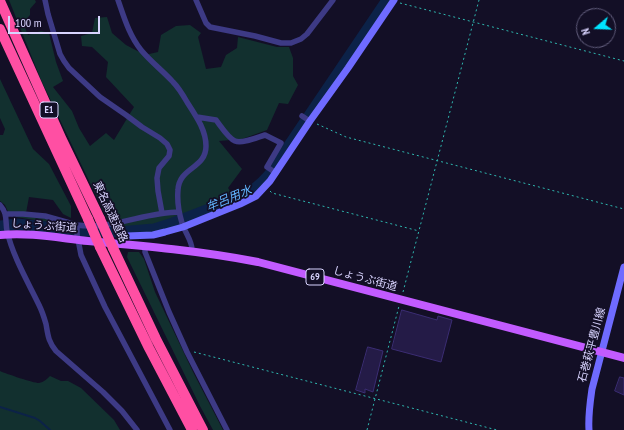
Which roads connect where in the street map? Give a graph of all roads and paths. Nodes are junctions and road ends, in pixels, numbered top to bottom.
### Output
1 (45, 0) edge
2 (118, 0) edge
3 (196, 0) edge
4 (333, 0) edge
5 (394, 0) edge
6 (479, 0) edge
7 (0, 1) edge
8 (473, 22) junction
9 (0, 29) edge
10 (624, 61) edge
11 (302, 116) dead end
12 (197, 117) junction
13 (309, 120) junction
14 (437, 161) junction
15 (275, 172) junction
16 (265, 187) junction
17 (0, 205) edge
18 (624, 209) edge
19 (162, 213) junction
20 (179, 213) junction
21 (6, 217) junction
22 (183, 225) junction
23 (77, 226) junction
24 (419, 231) junction
25 (5, 233) edge
26 (77, 237) junction
27 (116, 246) junction
28 (145, 246) junction
29 (192, 252) junction
30 (624, 267) edge
31 (400, 300) junction
32 (187, 352) junction
33 (601, 353) junction
34 (624, 358) edge
35 (375, 398) junction
36 (137, 430) edge
37 (170, 430) edge
38 (192, 430) edge
39 (203, 430) edge
40 (227, 430) edge
41 (367, 430) edge
42 (497, 430) edge
43 (589, 430) edge

1 - 19 street
2 - 12 street
3 - 4 street
5 - 8 path
5 - 13 street
6 - 8 path
7 - 27 highway, 東名高速道路 / E1, bridge
8 - 10 path
8 - 14 path
9 - 38 highway, 東名高速道路 / E1, bridge
11 - 13 street
12 - 15 street
12 - 20 street
13 - 14 path
13 - 15 street
14 - 18 path
14 - 24 path
15 - 16 street
16 - 22 street
16 - 24 path
17 - 21 street
19 - 20 street
19 - 23 street
20 - 22 street
21 - 23 street
21 - 25 street
22 - 27 street
22 - 29 street
23 - 26 street
24 - 31 path
25 - 26 main road, しょうぶ街道 / 69
25 - 36 street
26 - 27 main road, しょうぶ街道 / 69
26 - 37 street
27 - 28 main road, しょうぶ街道 / 69
27 - 39 highway, 東名高速道路 / E1
28 - 29 main road, しょうぶ街道 / 69
28 - 32 street
29 - 31 main road, しょうぶ街道 / 69
30 - 33 street, 石巻萩平豊川線
31 - 33 main road, しょうぶ街道 / 69
31 - 35 path
32 - 35 path
32 - 40 street
33 - 34 main road, しょうぶ街道 / 69
33 - 43 street, 石巻萩平豊川線
35 - 41 path
35 - 42 path

